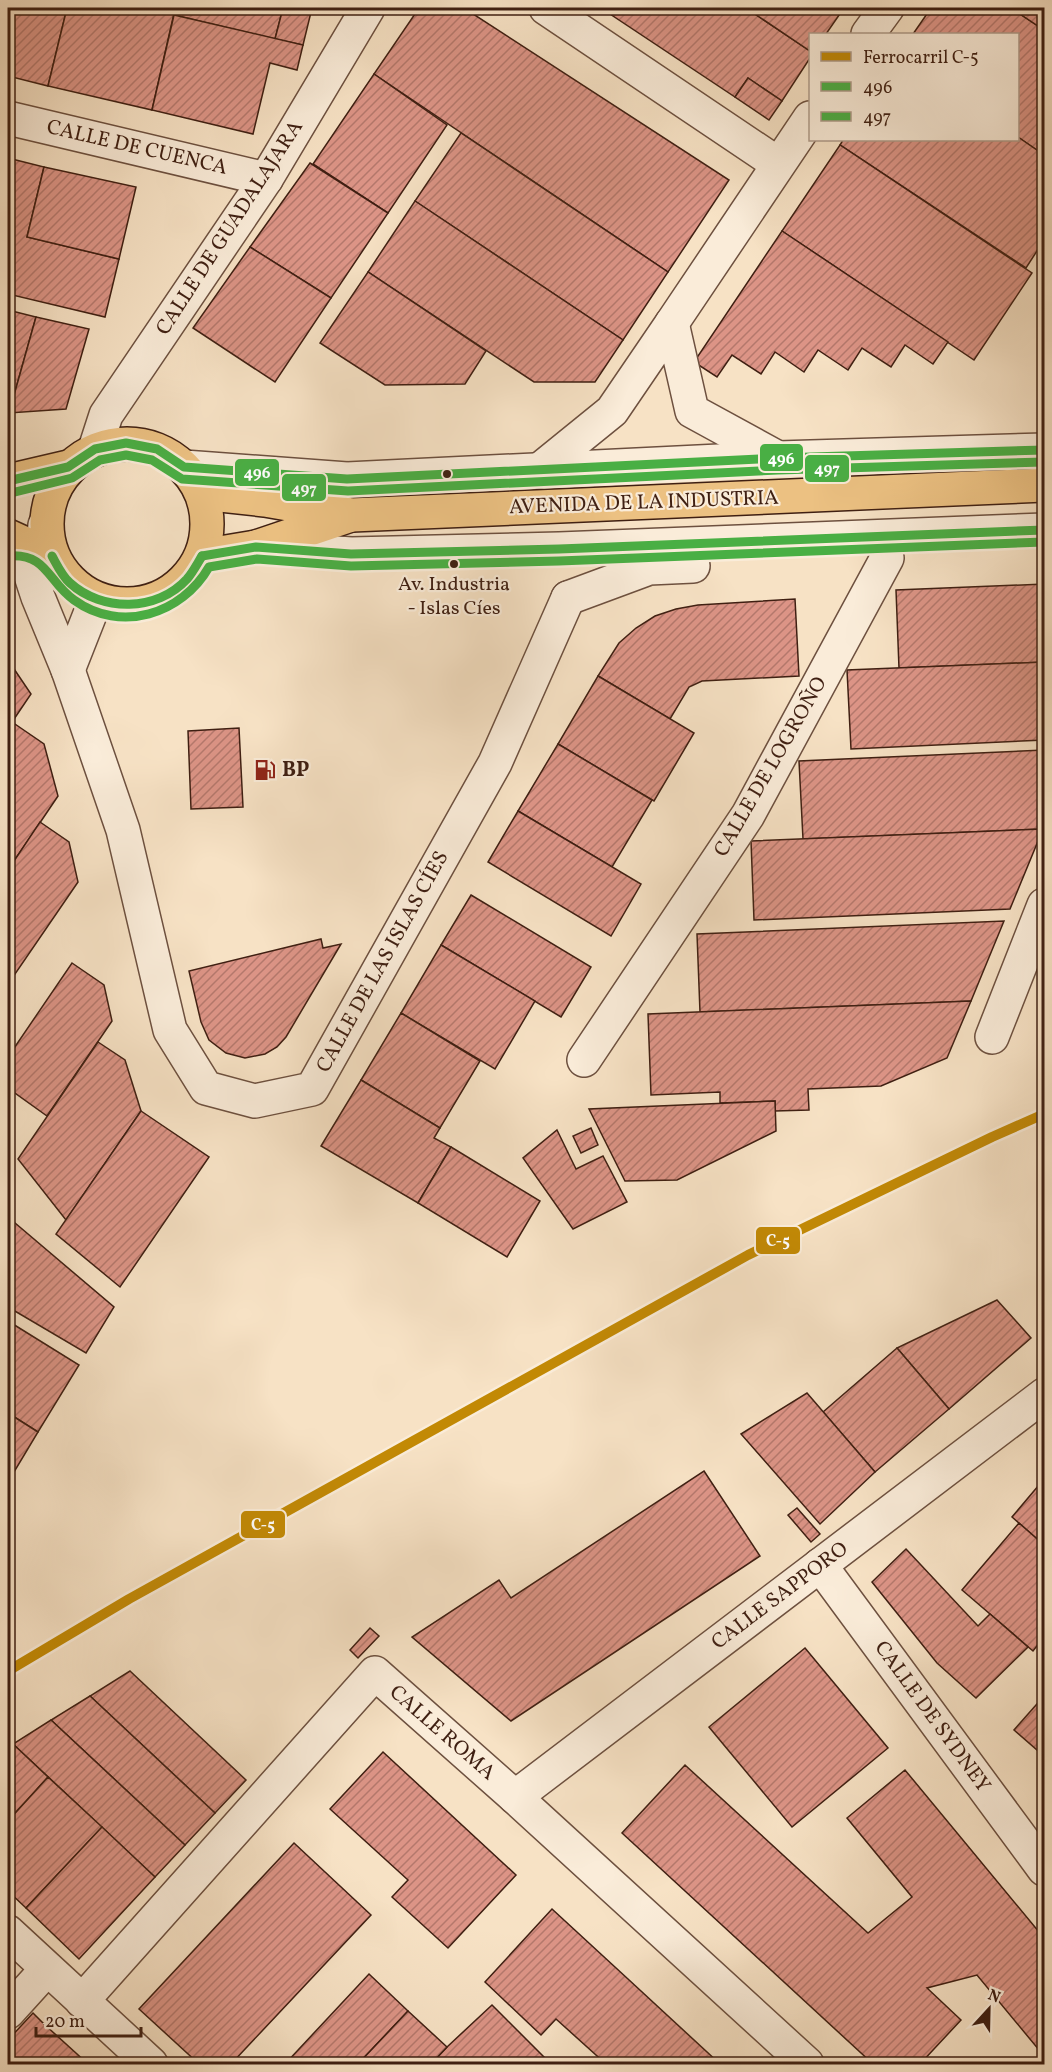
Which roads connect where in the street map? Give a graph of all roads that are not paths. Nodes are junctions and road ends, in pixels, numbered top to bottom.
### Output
1 (368, 8) edge
2 (546, 8) edge
3 (887, 8) edge
4 (869, 33) edge
5 (8, 118) edge
6 (809, 119) edge
7 (778, 164) junction
8 (266, 179) junction
9 (672, 323) junction
10 (95, 449) junction
11 (1044, 450) edge
12 (778, 458) junction
13 (68, 467) junction
14 (538, 471) junction
15 (193, 480) junction
16 (8, 481) edge
17 (1044, 485) edge
18 (352, 515) junction
19 (1044, 530) edge
20 (29, 542) edge
21 (256, 547) junction
22 (559, 549) junction
23 (1044, 551) edge
24 (202, 555) junction
25 (886, 558) junction
26 (568, 598) junction
27 (96, 599) junction
28 (68, 670) junction
29 (1044, 905) edge
30 (992, 1037) dead end
31 (584, 1059) dead end
32 (1044, 1395) edge
33 (820, 1565) junction
34 (515, 1797) junction
35 (1044, 1869) edge
36 (8, 1932) edge
37 (47, 1969) junction
38 (82, 2001) junction
39 (8, 2012) edge
40 (151, 2064) edge
41 (807, 2064) edge

1 - 8 street, CALLE DE GUADALAJARA
2 - 7 street
3 - 4 street
5 - 8 street, CALLE DE CUENCA
6 - 7 street
7 - 9 street
8 - 10 street, CALLE DE GUADALAJARA
9 - 12 street
9 - 14 street
10 - 13 main road
10 - 15 main road
11 - 12 street, AVENIDA DE LA INDUSTRIA
12 - 14 street, AVENIDA DE LA INDUSTRIA
13 - 16 main road
13 - 20 main road
14 - 15 street, AVENIDA DE LA INDUSTRIA
15 - 18 main road, AVENIDA DE LA INDUSTRIA
15 - 24 main road
17 - 18 main road, AVENIDA DE LA INDUSTRIA
18 - 21 main road, AVENIDA DE LA INDUSTRIA
19 - 22 street, AVENIDA DE LA INDUSTRIA
20 - 27 main road
20 - 28 street, CALLE DE LAS ISLAS CÍES
21 - 22 street, AVENIDA DE LA INDUSTRIA
21 - 24 main road, AVENIDA DE LA INDUSTRIA
22 - 26 street, AVENIDA DE LA INDUSTRIA
23 - 25 street
24 - 27 main road
25 - 26 street
25 - 31 street, CALLE DE LOGROÑO
26 - 28 street, CALLE DE LAS ISLAS CÍES
27 - 28 street
29 - 30 street
32 - 33 street, CALLE SAPPORO
33 - 34 street, CALLE SAPPORO
33 - 35 street, CALLE DE SYDNEY
34 - 38 street, CALLE ROMA
34 - 41 street, CALLE ROMA
36 - 37 street
37 - 38 street
37 - 39 street
38 - 40 street

